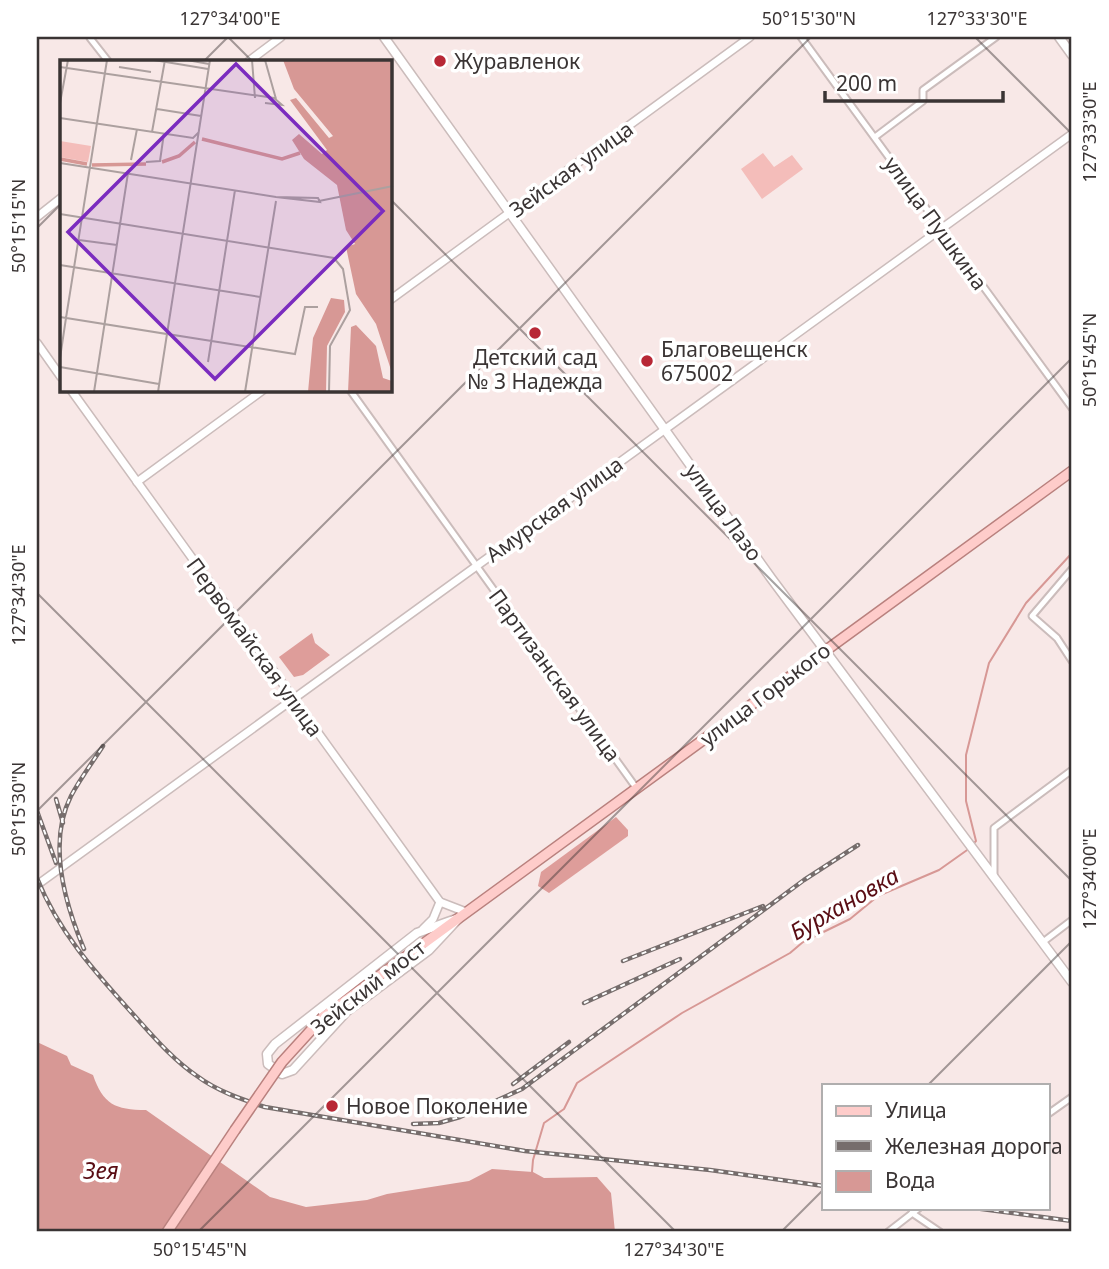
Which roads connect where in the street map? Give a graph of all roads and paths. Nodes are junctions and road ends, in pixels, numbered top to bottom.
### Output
1 (281, 37) edge
2 (384, 37) edge
3 (750, 37) edge
4 (801, 37) edge
5 (996, 37) edge
6 (1059, 37) edge
7 (90, 38) edge
8 (1072, 55) edge
9 (106, 60) edge
10 (250, 60) edge
11 (1072, 134) edge
12 (874, 137) junction
13 (60, 199) edge
14 (510, 212) junction
15 (37, 216) edge
16 (941, 229) junction
17 (392, 299) edge
18 (37, 343) edge
19 (60, 376) edge
20 (72, 392) edge
21 (260, 392) edge
22 (351, 392) edge
23 (1072, 408) edge
24 (663, 429) junction
25 (1072, 471) edge
26 (137, 482) junction
27 (477, 565) junction
28 (1072, 569) edge
29 (824, 649) junction
30 (1072, 661) edge
31 (293, 701) junction
32 (1072, 770) edge
33 (637, 789) junction
34 (994, 876) junction
35 (37, 885) edge
36 (440, 902) junction
37 (463, 915) junction
38 (1072, 920) edge
39 (423, 929) junction
40 (1043, 942) junction
41 (1072, 982) edge
42 (1072, 1097) edge
43 (1050, 1113) edge
44 (916, 1210) edge
45 (912, 1213) junction
46 (167, 1232) edge
47 (888, 1232) edge
48 (940, 1232) edge

1 - 10 street
2 - 14 main road, улица Лазо
3 - 14 street, Зейская улица
4 - 12 street, улица Пушкина
5 - 12 street
6 - 8 main road
7 - 9 street
11 - 16 street, Амурская улица
12 - 16 street, улица Пушкина
13 - 15 street
14 - 17 street, Зейская улица
14 - 24 main road, улица Лазо
16 - 23 street, улица Пушкина
16 - 24 street, Амурская улица
18 - 19 street
20 - 26 street, Первомайская улица
21 - 26 street
22 - 27 street, Партизанская улица
24 - 27 street, Амурская улица
24 - 29 main road, улица Лазо
25 - 29 main road, улица Горького
26 - 31 street, Первомайская улица
27 - 31 street, Амурская улица
27 - 33 street, Партизанская улица
28 - 30 street
29 - 33 main road, улица Горького
29 - 34 main road, улица Лазо
31 - 35 street, Амурская улица
31 - 36 street, Первомайская улица
32 - 34 street
33 - 37 main road, улица Горького
34 - 40 main road, улица Лазо
36 - 37 street
36 - 39 street
37 - 39 main road, улица Горького
37 - 39 main road, улица Горького
37 - 46 main road, Зейский мост, bridge
38 - 40 street
40 - 41 main road, улица Лазо
42 - 43 street
44 - 45 street
45 - 47 street
45 - 48 street

